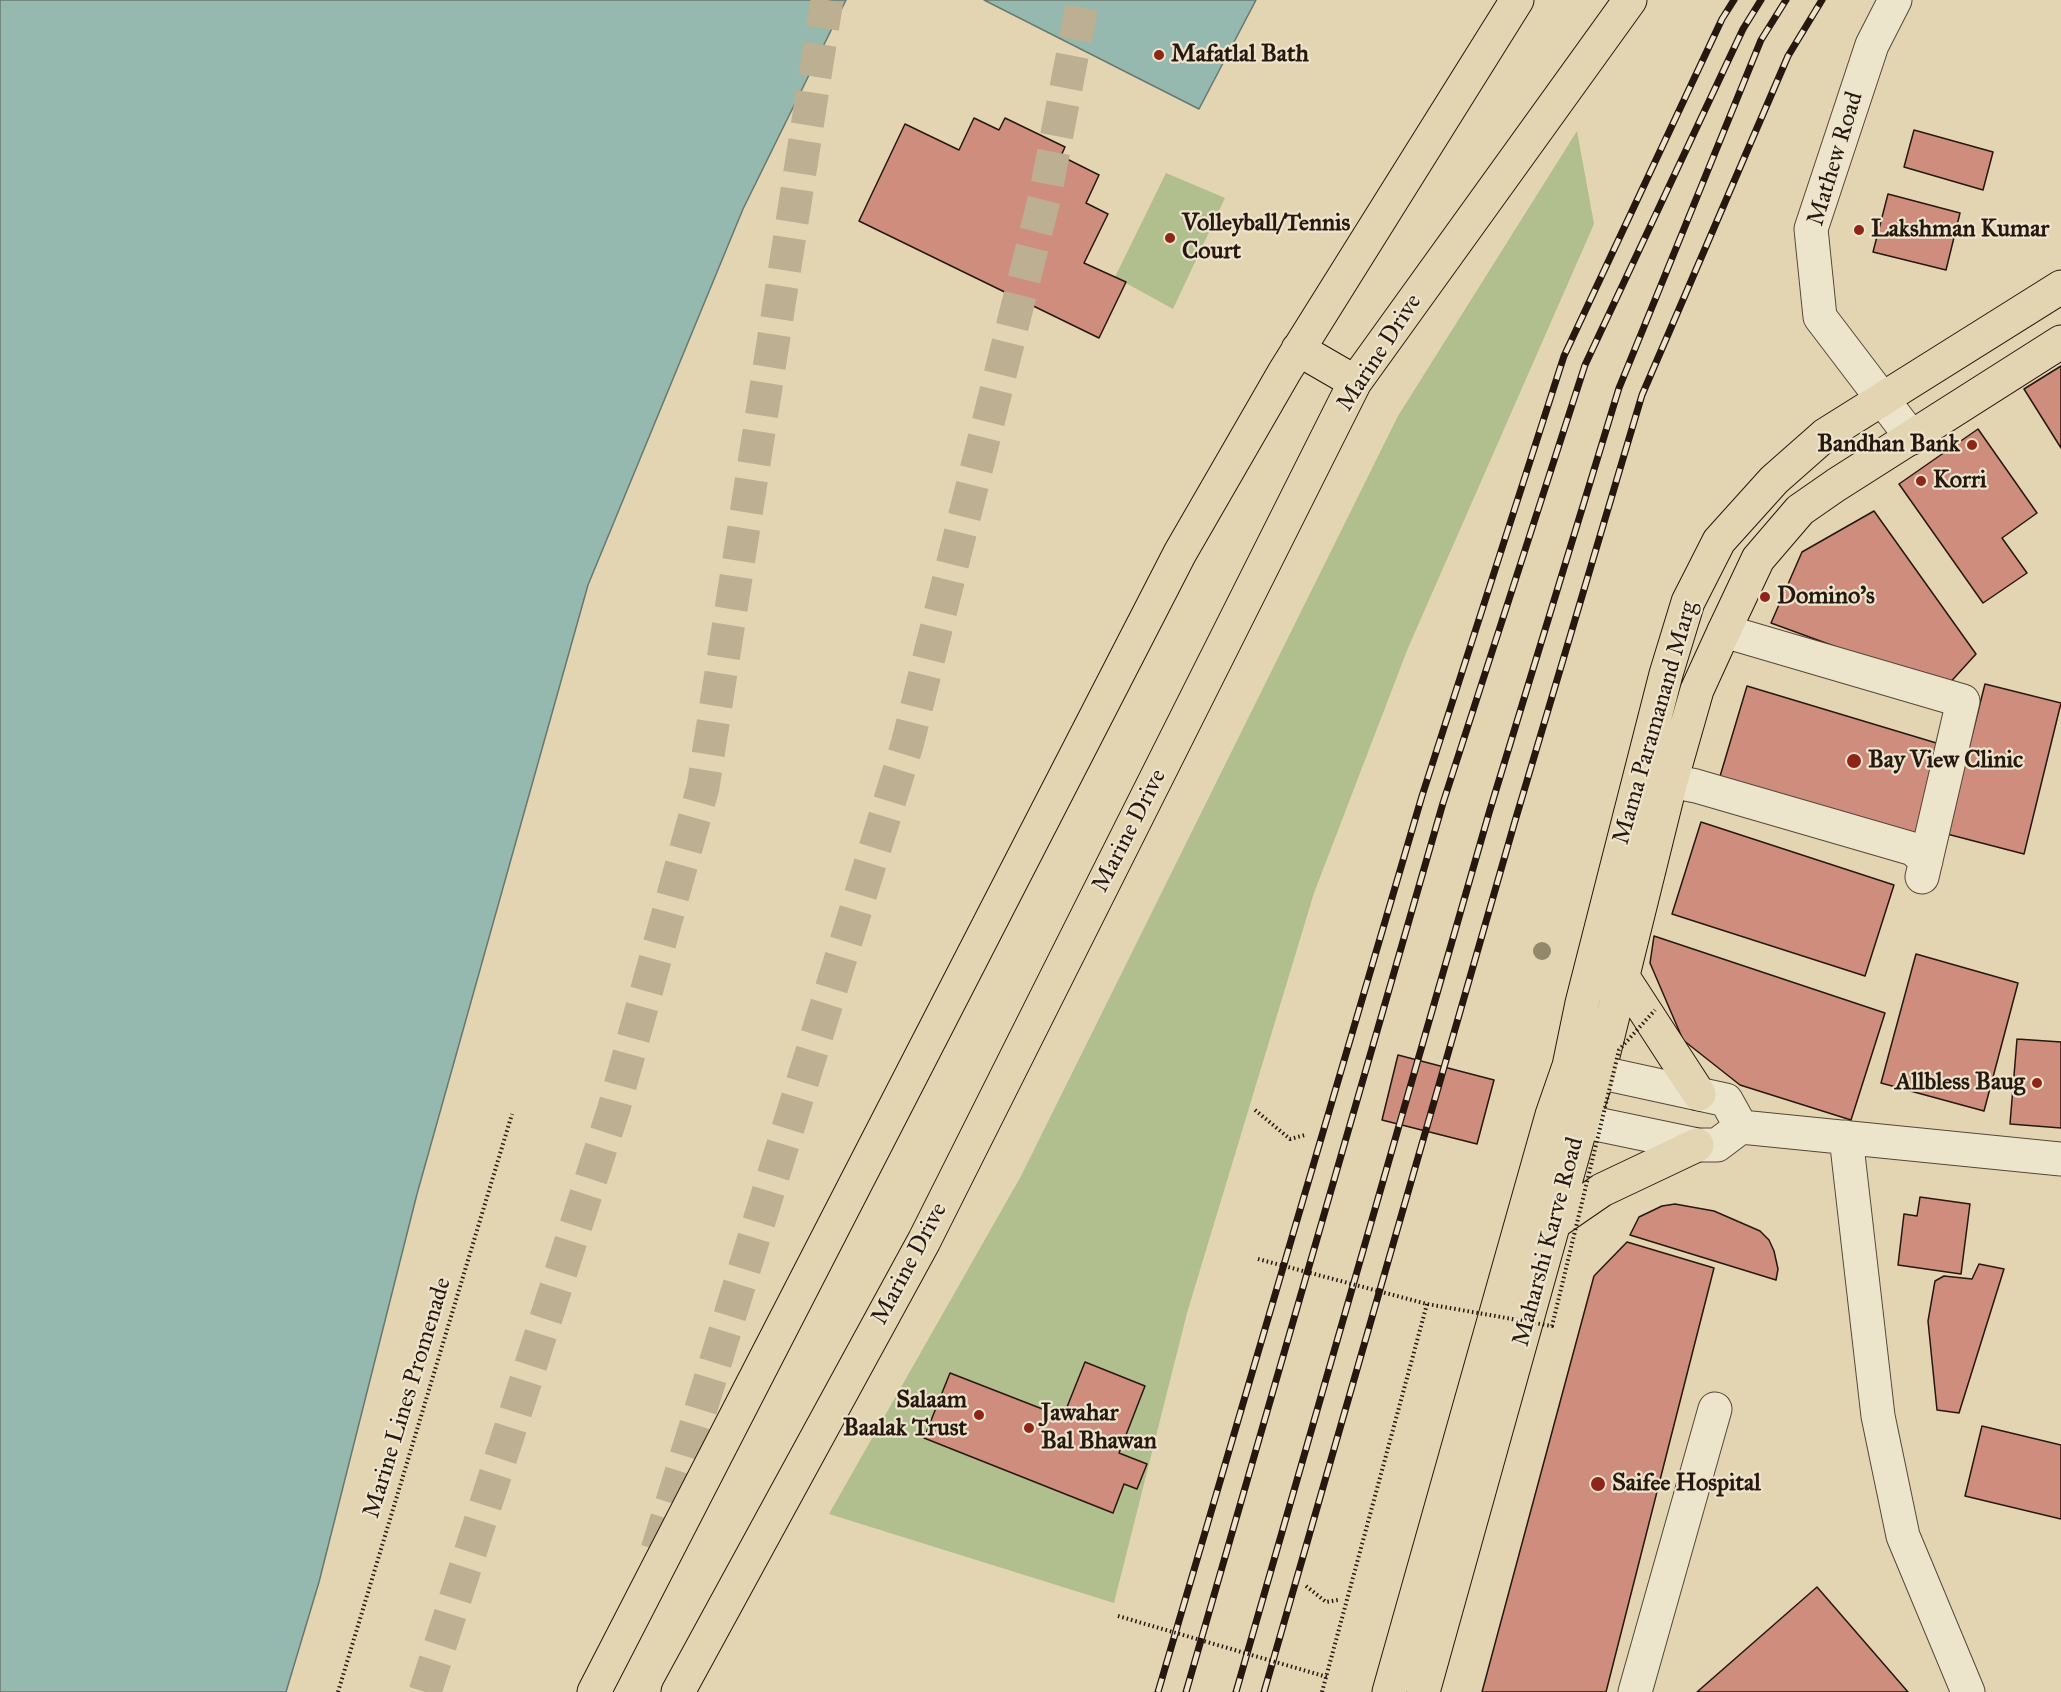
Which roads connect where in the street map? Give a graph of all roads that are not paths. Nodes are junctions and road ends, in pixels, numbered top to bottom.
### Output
1 (1517, 0) edge
2 (1630, 0) edge
3 (1895, 0) edge
4 (2061, 287) edge
5 (2061, 342) edge
6 (1298, 349) junction
7 (1355, 382) junction
8 (1881, 398) junction
9 (1912, 438) junction
10 (1724, 631) junction
11 (1671, 781) junction
12 (1623, 977) junction
13 (1584, 1069) junction
14 (1700, 1094) junction
15 (1567, 1118) junction
16 (1741, 1127) junction
17 (1846, 1137) junction
18 (1697, 1145) junction
19 (2061, 1159) edge
20 (1554, 1223) junction
21 (1716, 1409) dead end
22 (594, 1692) edge
23 (678, 1692) edge
24 (1389, 1692) edge
25 (1423, 1692) edge
26 (1635, 1692) edge
27 (1968, 1692) edge

1 - 6 main road
2 - 7 main road, Marine Drive
3 - 8 street, Mathew Road
4 - 8 main road, Mama Paramanand Marg
5 - 9 main road, Mama Paramanand Marg
6 - 7 main road
6 - 22 main road
7 - 23 main road, Marine Drive
8 - 9 street, Mathew Road
8 - 13 main road, Mama Paramanand Marg
9 - 10 main road, Mama Paramanand Marg
10 - 11 main road, Mama Paramanand Marg
10 - 11 street
11 - 12 main road, Mama Paramanand Marg
12 - 13 main road, Mama Paramanand Marg
12 - 14 main road
13 - 14 street
13 - 15 main road, Mama Paramanand Marg
14 - 16 street
15 - 18 street
15 - 20 main road, Maharshi Karve Road
15 - 24 main road, Maharshi Karve Road
16 - 17 street
16 - 18 street
17 - 19 street
17 - 27 street
18 - 20 main road
20 - 25 main road, Maharshi Karve Road
21 - 26 street

